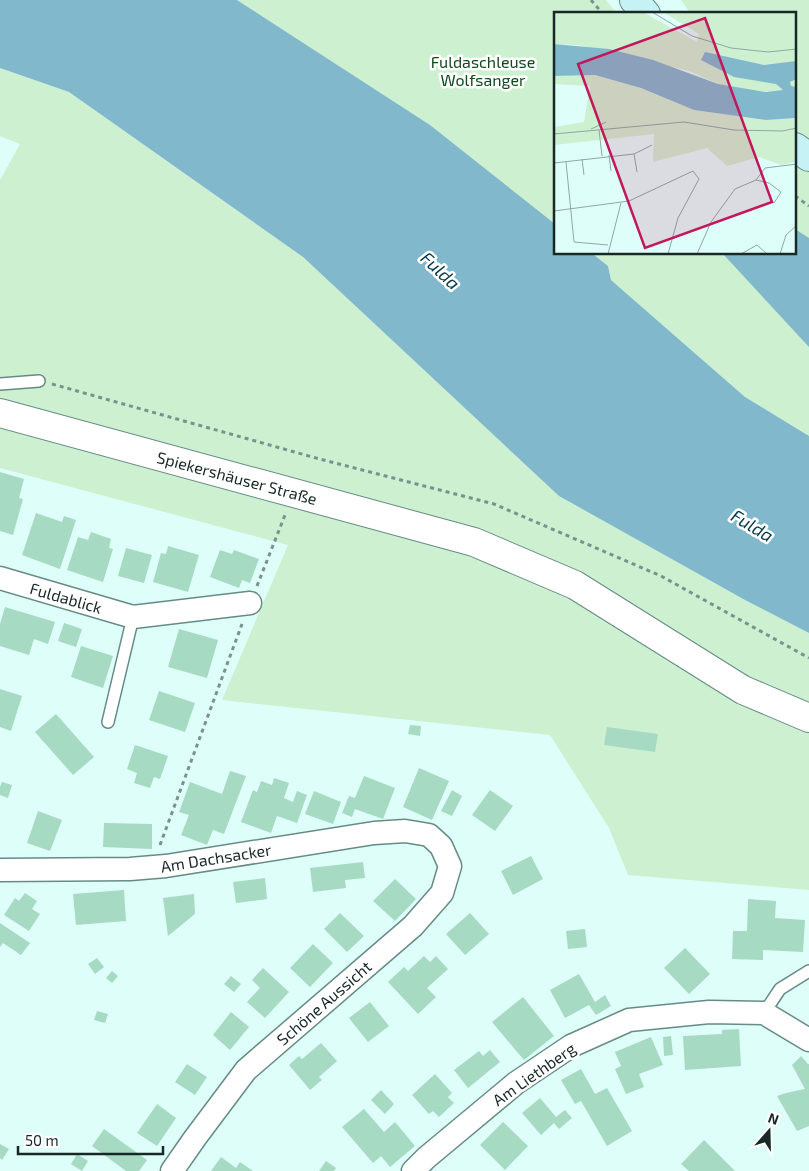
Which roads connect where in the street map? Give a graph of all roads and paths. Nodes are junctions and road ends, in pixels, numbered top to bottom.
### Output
1 (591, 0) edge
2 (634, 0) edge
3 (600, 12) edge
4 (644, 12) edge
5 (796, 148) edge
6 (809, 157) edge
7 (796, 197) edge
8 (809, 206) edge
9 (39, 380) joint
10 (0, 384) edge
11 (0, 413) edge
12 (0, 578) edge
13 (250, 602) dead end
14 (133, 617) junction
15 (809, 658) edge
16 (215, 699) dead end
17 (809, 718) edge
18 (108, 722) dead end
19 (430, 835) joint
20 (152, 868) junction
21 (0, 870) edge
22 (809, 971) edge
23 (764, 1013) junction
24 (809, 1040) edge
25 (172, 1171) edge
26 (413, 1171) edge

1 - 3 path
2 - 4 main road
5 - 6 main road
7 - 8 path
9 - 10 lane
9 - 15 path
11 - 17 street, Spiekershäuser Straße
12 - 14 street, Fuldablick
13 - 14 street, Fuldablick
14 - 18 lane
16 - 20 path
19 - 20 street, Am Dachsacker
19 - 25 street, Schöne Aussicht
20 - 21 street, Am Dachsacker
22 - 23 lane
23 - 24 street, Am Liethberg
23 - 26 street, Am Liethberg

